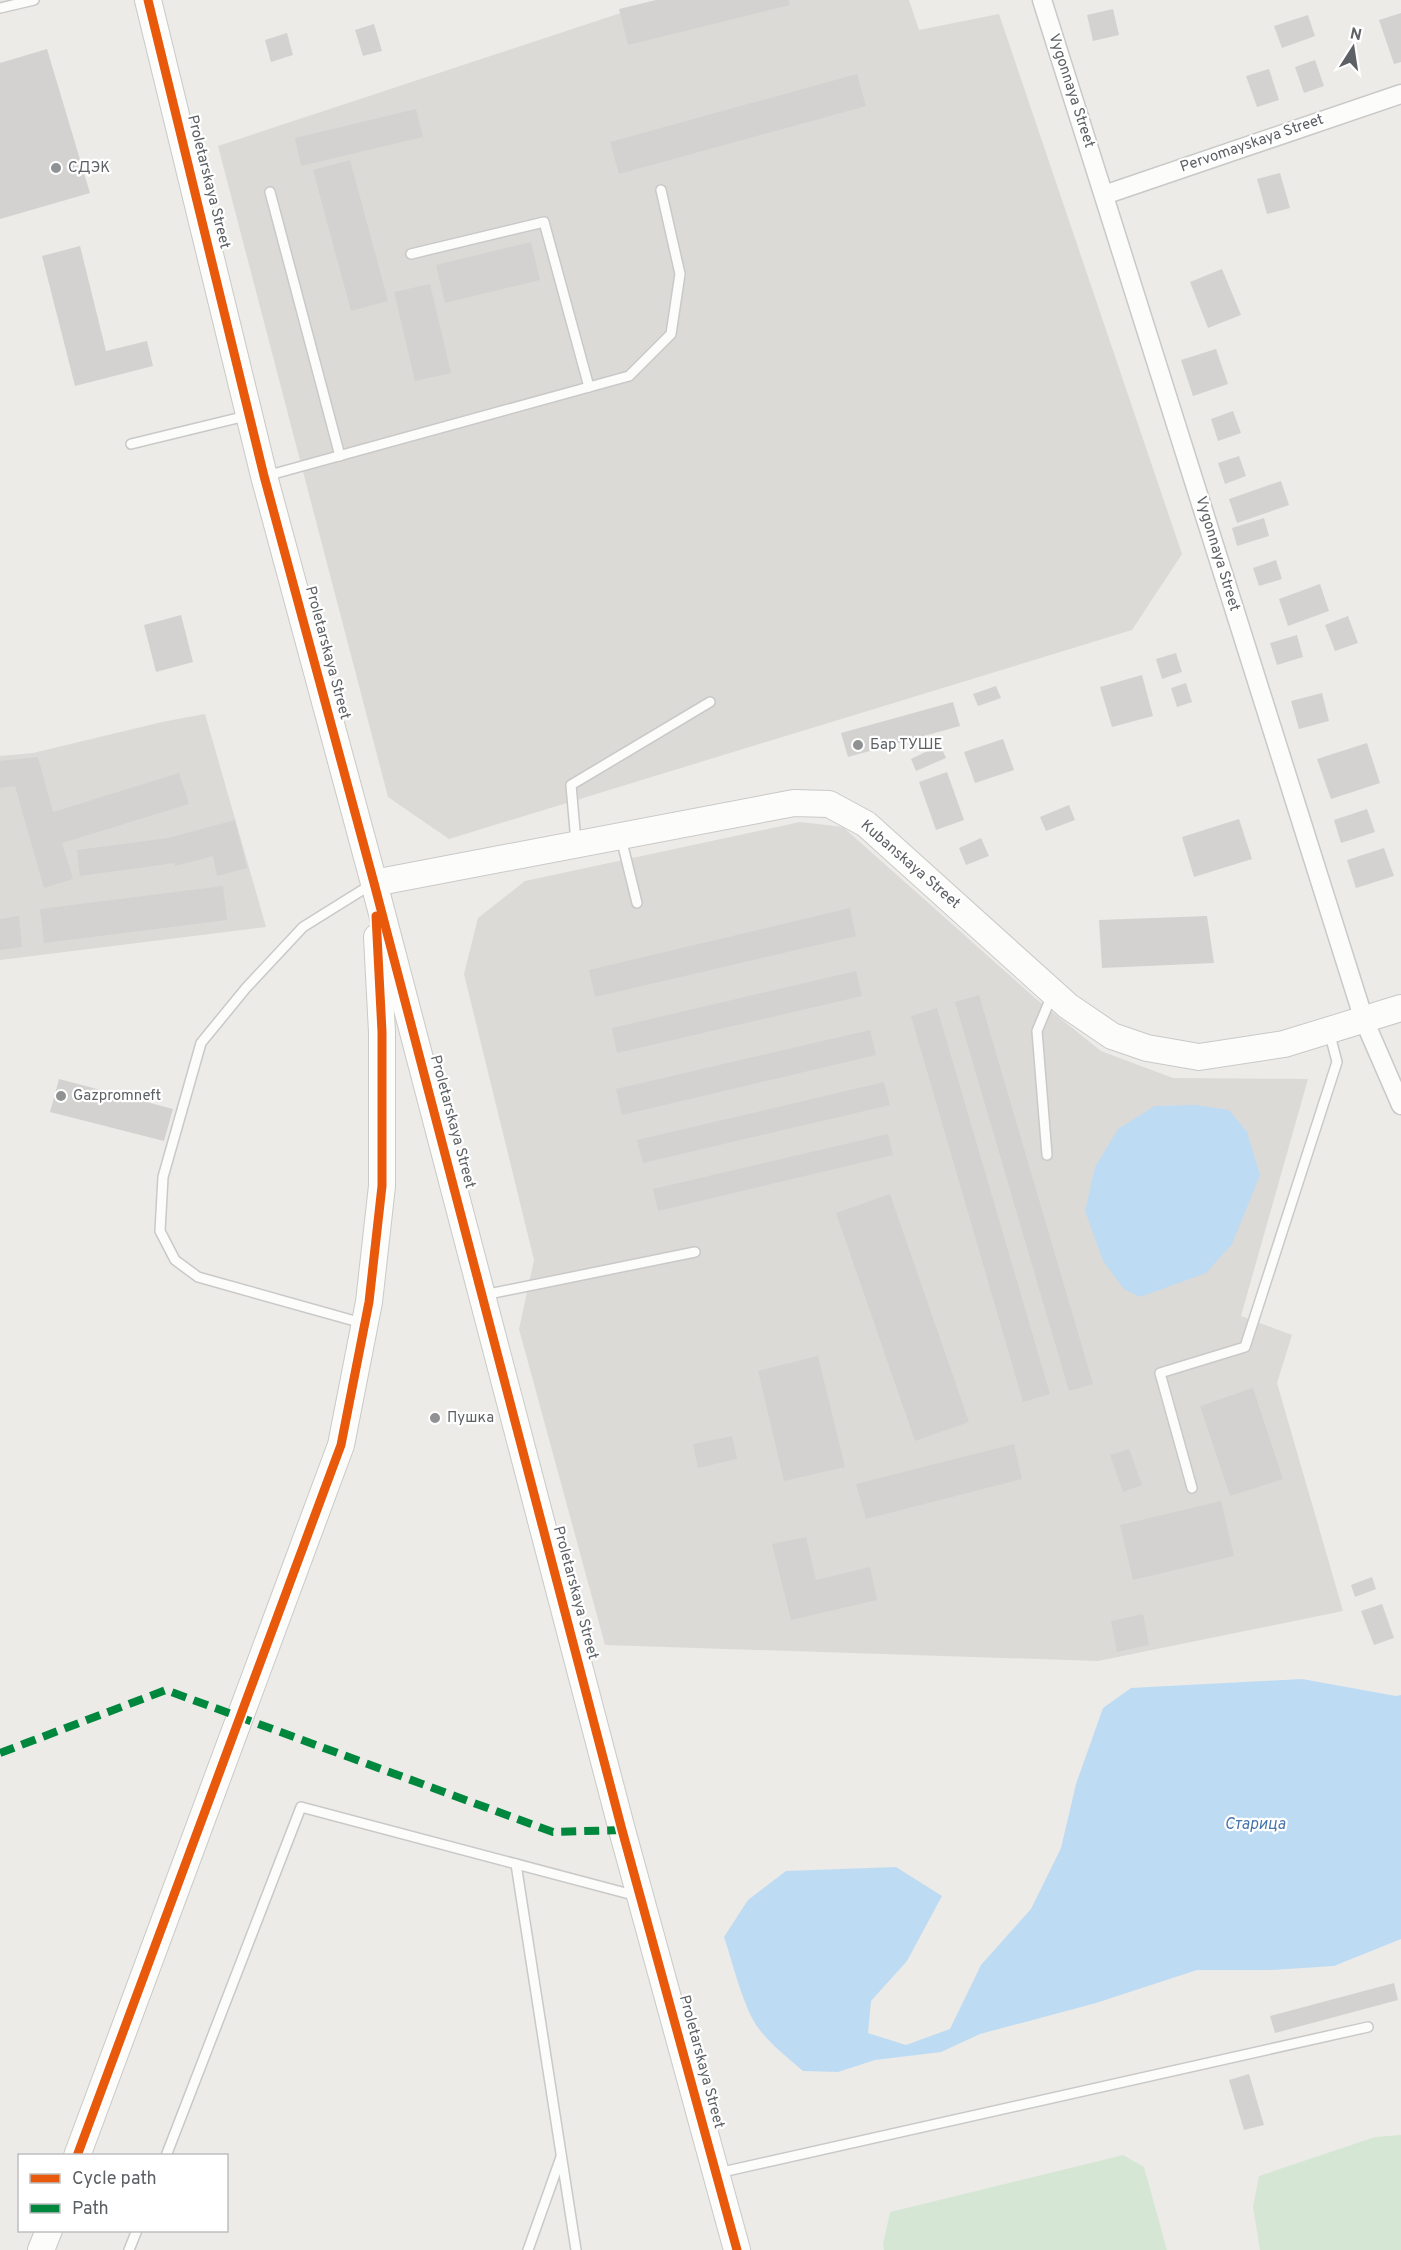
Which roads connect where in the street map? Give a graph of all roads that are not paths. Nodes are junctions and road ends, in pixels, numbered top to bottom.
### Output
1 (34, 0) edge
2 (148, 0) edge
3 (1042, 0) edge
4 (0, 8) edge
5 (1401, 94) edge
6 (661, 190) dead end
7 (270, 192) dead end
8 (1104, 195) junction
9 (411, 255) dead end
10 (589, 387) junction
11 (249, 415) junction
12 (131, 444) dead end
13 (340, 456) junction
14 (264, 476) junction
15 (710, 702) dead end
16 (621, 836) junction
17 (577, 845) junction
18 (374, 883) junction
19 (637, 903) dead end
20 (1053, 993) junction
21 (1401, 1008) edge
22 (1364, 1020) junction
23 (1329, 1031) junction
24 (1401, 1105) edge
25 (1047, 1155) dead end
26 (695, 1252) dead end
27 (482, 1295) junction
28 (365, 1323) junction
29 (1192, 1488) dead end
30 (516, 1864) junction
31 (640, 1896) junction
32 (1368, 2027) dead end
33 (78, 2154) edge
34 (167, 2154) edge
35 (561, 2155) junction
36 (716, 2174) junction
37 (48, 2232) edge
38 (136, 2232) edge
39 (41, 2250) edge
40 (129, 2250) edge
41 (528, 2250) edge
42 (576, 2250) edge
43 (737, 2250) edge

1 - 4 lane
2 - 11 street, Proletarskaya Street
3 - 8 street, Vygonnaya Street
5 - 8 street, Pervomayskaya Street
6 - 10 lane
7 - 13 lane
8 - 22 street, Vygonnaya Street
9 - 10 lane
10 - 13 lane
11 - 12 lane
11 - 14 street, Proletarskaya Street
13 - 14 lane
14 - 18 street, Proletarskaya Street
15 - 17 lane
16 - 17 street, Kubanskaya Street
16 - 19 lane
16 - 20 street, Kubanskaya Street
17 - 18 street, Kubanskaya Street
18 - 27 street, Proletarskaya Street
18 - 28 street
18 - 28 lane
20 - 23 street, Kubanskaya Street
20 - 25 lane
21 - 22 street, Kubanskaya Street
22 - 23 street, Kubanskaya Street
22 - 24 street, Vygonnaya Street
23 - 29 lane
26 - 27 lane
27 - 31 street, Proletarskaya Street
28 - 33 street
30 - 31 lane
30 - 34 lane
30 - 35 lane
31 - 36 street, Proletarskaya Street
32 - 36 lane
35 - 41 lane
35 - 42 lane
36 - 43 street, Proletarskaya Street
37 - 39 street
38 - 40 lane

